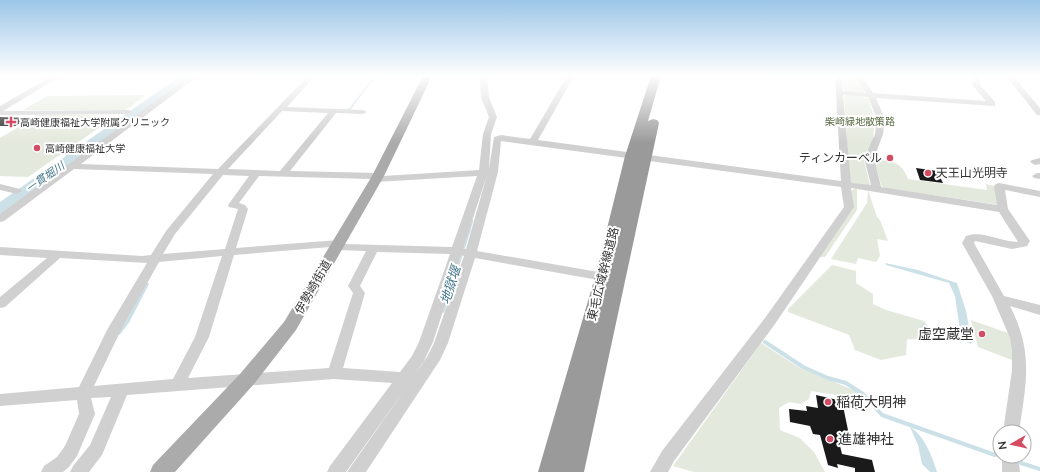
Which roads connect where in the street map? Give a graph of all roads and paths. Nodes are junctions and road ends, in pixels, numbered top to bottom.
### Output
1 (19, 98) edge
2 (165, 98) edge
3 (291, 98) edge
4 (417, 98) edge
5 (485, 98) edge
6 (558, 98) edge
7 (651, 98) edge
8 (657, 98) edge
9 (840, 98) edge
10 (873, 98) edge
11 (902, 98) edge
12 (987, 98) edge
13 (1027, 98) edge
14 (281, 108) junction
15 (0, 109) edge
16 (334, 111) junction
17 (129, 112) dead end
18 (363, 112) dead end
19 (0, 113) edge
20 (1040, 113) edge
21 (533, 142) junction
22 (638, 156) junction
23 (73, 166) junction
24 (220, 172) junction
25 (488, 172) junction
26 (256, 173) junction
27 (283, 174) junction
28 (377, 177) junction
29 (846, 185) junction
30 (0, 187) edge
31 (877, 189) junction
32 (17, 191) dead end
33 (1040, 194) edge
34 (1003, 209) junction
35 (0, 219) edge
36 (337, 245) junction
37 (373, 248) junction
38 (0, 251) edge
39 (456, 251) junction
40 (229, 252) junction
41 (58, 254) junction
42 (470, 254) junction
43 (155, 258) junction
44 (604, 277) junction
45 (999, 299) junction
46 (0, 304) edge
47 (1040, 310) edge
48 (334, 373) junction
49 (247, 379) junction
50 (411, 379) junction
51 (177, 386) junction
52 (122, 389) junction
53 (84, 392) junction
54 (0, 400) edge
55 (1013, 424) edge
56 (50, 472) edge
57 (79, 472) edge
58 (161, 472) edge
59 (336, 472) edge
60 (356, 472) edge
61 (550, 472) edge
62 (572, 472) edge
63 (659, 472) edge

1 - 15 street
2 - 23 street
3 - 14 street
4 - 28 main road, 伊勢崎街道
5 - 25 street
6 - 21 street
7 - 22 highway, 東毛広域幹線道路
8 - 22 highway, 東毛広域幹線道路
9 - 29 street
10 - 31 street
11 - 12 street
13 - 20 street
14 - 16 street
14 - 24 street
16 - 18 street
16 - 27 street
17 - 19 street
21 - 22 street
21 - 25 street
22 - 29 street
22 - 44 highway, 東毛広域幹線道路
22 - 62 highway, 東毛広域幹線道路
23 - 24 street
23 - 35 street
24 - 26 street
24 - 43 street
25 - 28 street
25 - 39 street
25 - 42 street
26 - 27 street
26 - 40 street
27 - 28 street
28 - 36 main road, 伊勢崎街道
29 - 31 street
29 - 63 street
30 - 32 street
31 - 34 street
33 - 34 street
34 - 45 street
36 - 37 street
36 - 40 street
36 - 49 main road, 伊勢崎街道
37 - 39 street
37 - 48 street
38 - 41 street
39 - 42 street
39 - 50 street
40 - 43 street
40 - 51 street
41 - 43 street
41 - 46 street
42 - 44 street
42 - 50 street
43 - 53 street
44 - 61 highway, 東毛広域幹線道路
45 - 47 street
45 - 55 street
48 - 49 street
48 - 50 street
49 - 51 street
49 - 58 main road, 伊勢崎街道
50 - 59 street
50 - 60 street
51 - 52 street
52 - 53 street
52 - 57 street
53 - 54 street
53 - 56 street

